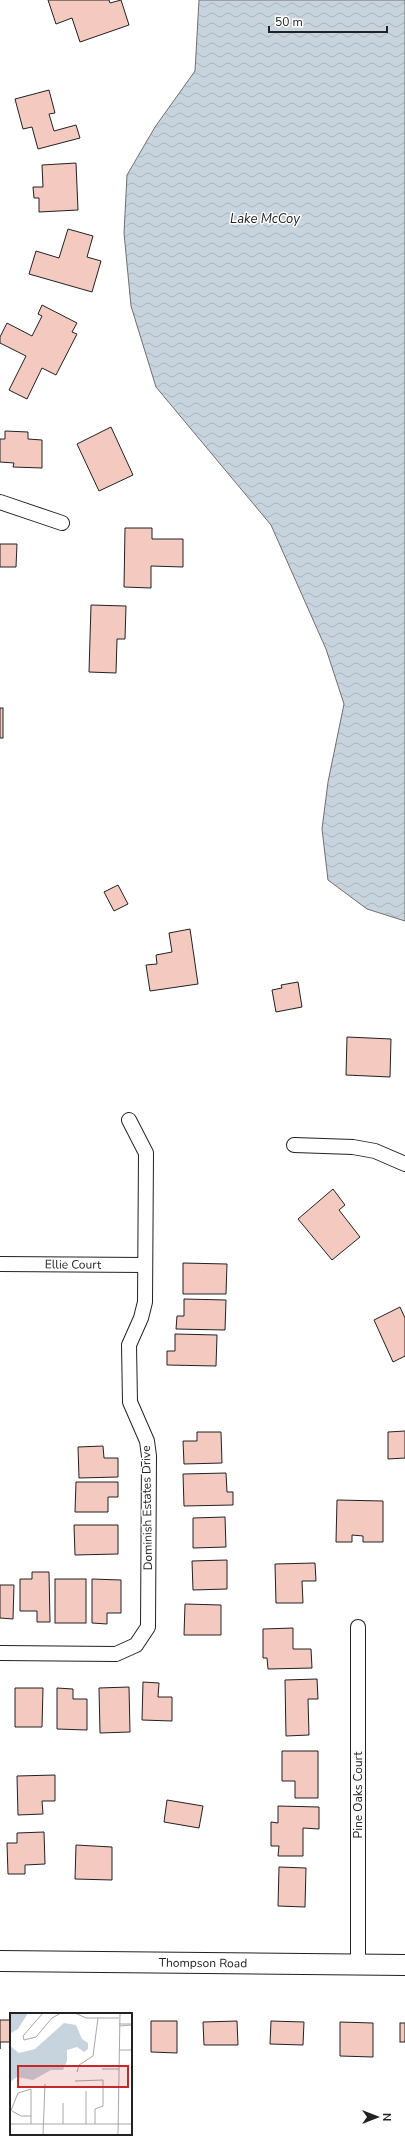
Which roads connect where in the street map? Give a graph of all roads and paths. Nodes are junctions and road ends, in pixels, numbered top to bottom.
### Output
1 (0, 502) edge
2 (62, 523) dead end
3 (129, 1120) dead end
4 (294, 1145) dead end
5 (405, 1164) edge
6 (0, 1264) edge
7 (145, 1265) junction
8 (358, 1627) dead end
9 (0, 1653) edge
10 (0, 1961) edge
11 (358, 1964) junction
12 (405, 1965) edge

1 - 2 street
3 - 7 street, Dominish Estates Drive
4 - 5 street
6 - 7 street, Ellie Court
7 - 9 street, Dominish Estates Drive
8 - 11 street, Pine Oaks Court
10 - 11 street, Thompson Road
11 - 12 street, Thompson Road

